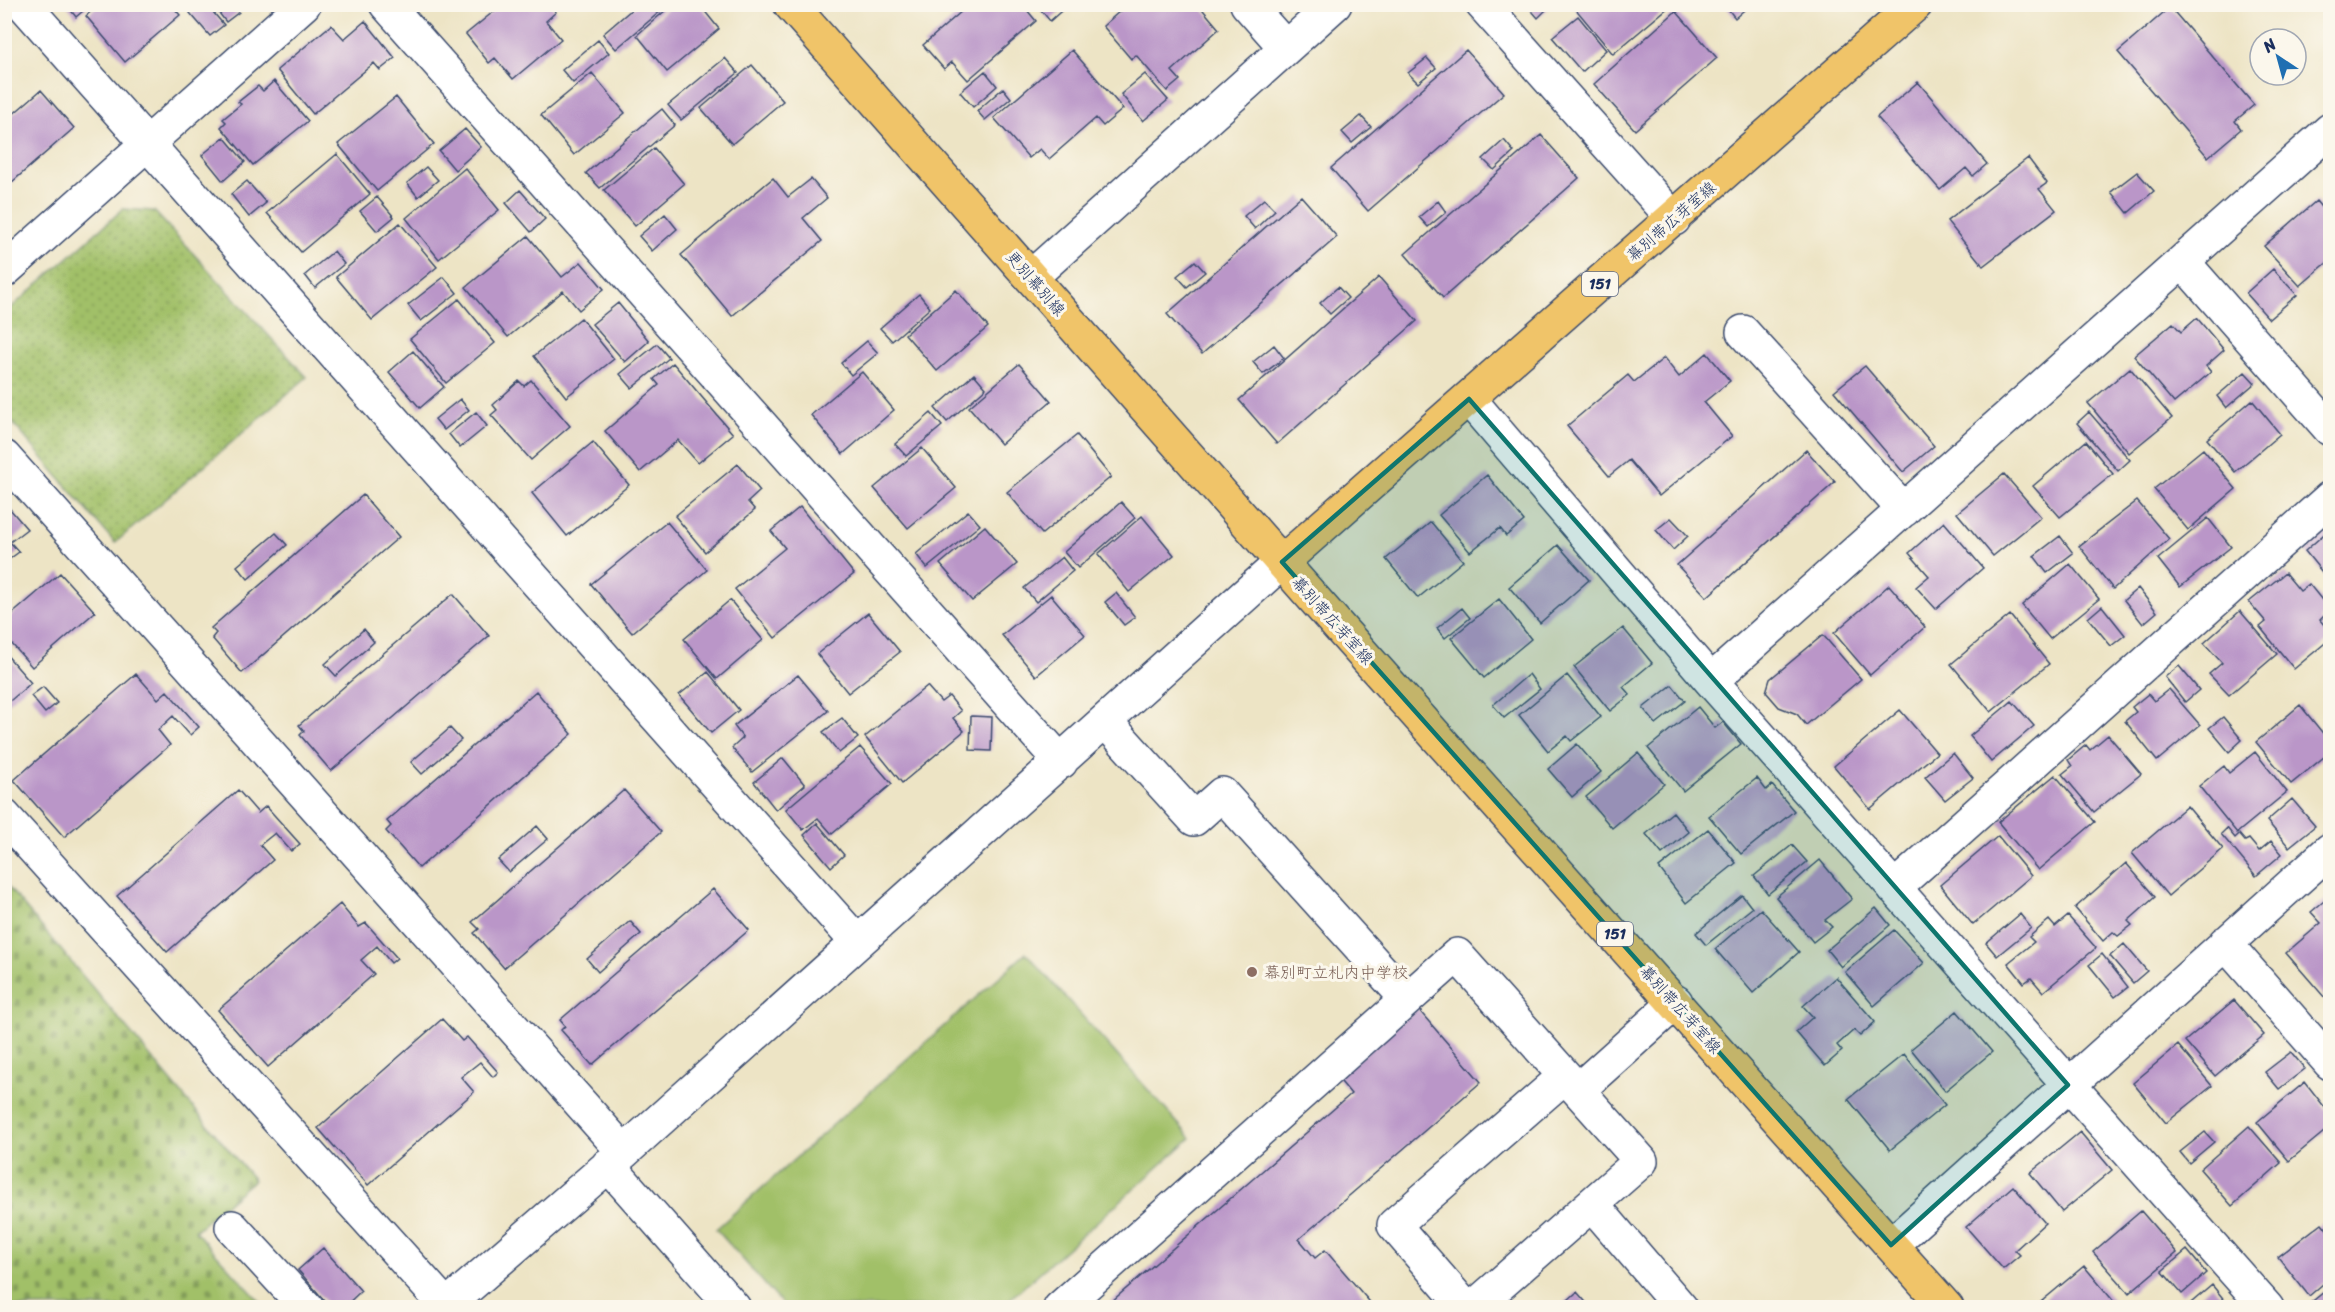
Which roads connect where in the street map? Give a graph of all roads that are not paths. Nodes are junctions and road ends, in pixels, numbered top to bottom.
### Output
1 (23, 4) edge
2 (304, 4) edge
3 (386, 4) edge
4 (790, 4) edge
5 (1247, 4) edge
6 (1335, 4) edge
7 (1482, 4) edge
8 (1916, 4) edge
9 (1286, 48) junction
10 (2331, 130) edge
11 (147, 144) junction
12 (1674, 219) junction
13 (2183, 262) junction
14 (4, 271) edge
15 (1031, 277) junction
16 (1743, 332) dead end
17 (1469, 399) junction
18 (2331, 429) edge
19 (4, 457) edge
20 (2331, 498) edge
21 (1904, 510) junction
22 (1282, 562) junction
23 (1711, 681) junction
24 (1106, 722) junction
25 (1061, 762) junction
26 (4, 816) edge
27 (2331, 850) edge
28 (1894, 888) junction
29 (857, 942) junction
30 (2225, 943) junction
31 (1407, 999) junction
32 (1676, 1002) junction
33 (2331, 1063) edge
34 (1571, 1083) junction
35 (2068, 1085) junction
36 (616, 1159) junction
37 (1592, 1204) junction
38 (232, 1227) dead end
39 (1892, 1245) junction
40 (445, 1307) edge
41 (307, 1308) edge
42 (734, 1308) edge
43 (1060, 1308) edge
44 (1466, 1308) edge
45 (1473, 1308) edge
46 (1681, 1308) edge
47 (1947, 1308) edge
48 (2267, 1308) edge

1 - 11 street
2 - 11 street
3 - 25 street
4 - 15 main road, 更別幕別線
5 - 9 street
6 - 9 street
7 - 12 street
8 - 12 main road, 幕別帯広芽室線 / 151
9 - 15 street
10 - 13 street
11 - 14 street
11 - 29 street
12 - 17 main road, 幕別帯広芽室線 / 151
13 - 18 street
13 - 21 street
15 - 22 main road, 更別幕別線
16 - 21 street
17 - 22 main road, 幕別帯広芽室線 / 151
17 - 23 street
19 - 36 street
20 - 28 street
21 - 23 street
22 - 24 street
22 - 32 main road, 幕別帯広芽室線 / 151
23 - 28 street
24 - 25 street
24 - 31 street
25 - 29 street
26 - 40 street
27 - 30 street
28 - 35 street
29 - 36 street
30 - 33 street
30 - 35 street
31 - 34 street
31 - 43 street
32 - 34 street
32 - 39 main road, 幕別帯広芽室線 / 151
34 - 37 street
34 - 44 street
35 - 39 street
35 - 48 street
36 - 40 street
36 - 42 street
37 - 45 street
37 - 46 street
38 - 41 street
39 - 47 main road, 幕別帯広芽室線 / 151

